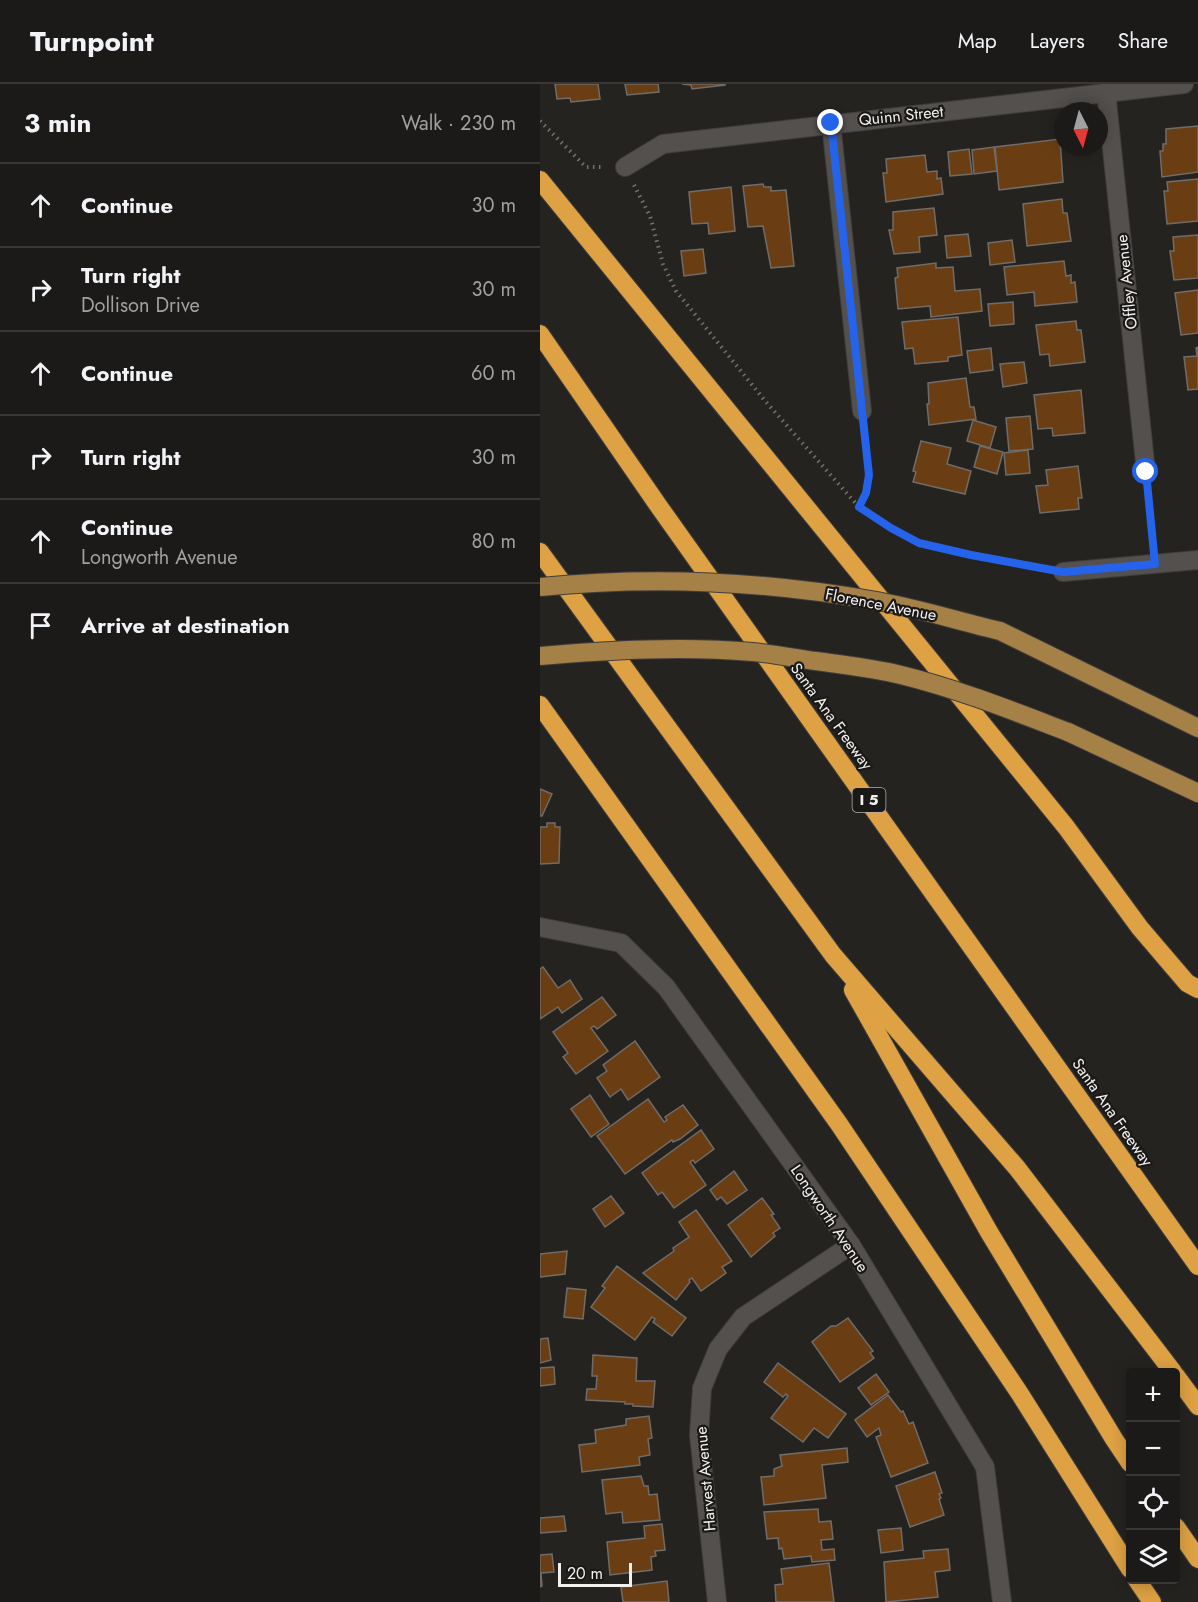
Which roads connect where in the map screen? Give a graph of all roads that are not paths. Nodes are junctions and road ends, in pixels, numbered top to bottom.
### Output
1 (1184, 84) edge
2 (1106, 92) junction
3 (831, 123) junction
4 (625, 167) road end
5 (540, 180) edge
6 (540, 334) edge
7 (862, 411) road end
8 (1146, 472) road end
9 (540, 552) edge
10 (1198, 560) edge
11 (1063, 572) road end
12 (540, 587) edge
13 (540, 656) edge
14 (540, 705) edge
15 (1198, 728) edge
16 (1198, 793) edge
17 (540, 927) edge
18 (833, 955) junction
19 (1198, 989) edge
20 (851, 1245) junction
21 (1198, 1266) edge
22 (1169, 1368) edge
23 (1180, 1382) edge
24 (1198, 1406) edge
25 (1126, 1455) edge
26 (1178, 1530) edge
27 (1198, 1559) edge
28 (1126, 1561) edge
29 (1140, 1584) edge
30 (717, 1602) edge
31 (1002, 1602) edge
32 (1152, 1602) edge

1 - 2 street, Quinn Street
2 - 3 street, Quinn Street
2 - 8 street, Offley Avenue
3 - 4 street, Quinn Street
3 - 7 street
5 - 19 highway
6 - 21 highway, Santa Ana Freeway / I 5
9 - 18 highway
10 - 11 street
12 - 15 main road, Florence Avenue, bridge
13 - 16 main road, bridge
14 - 28 highway
17 - 20 street, Longworth Avenue
18 - 22 highway
18 - 25 highway
20 - 30 street, Harvest Avenue
20 - 31 street, Longworth Avenue
23 - 24 highway
26 - 27 highway
29 - 32 highway

